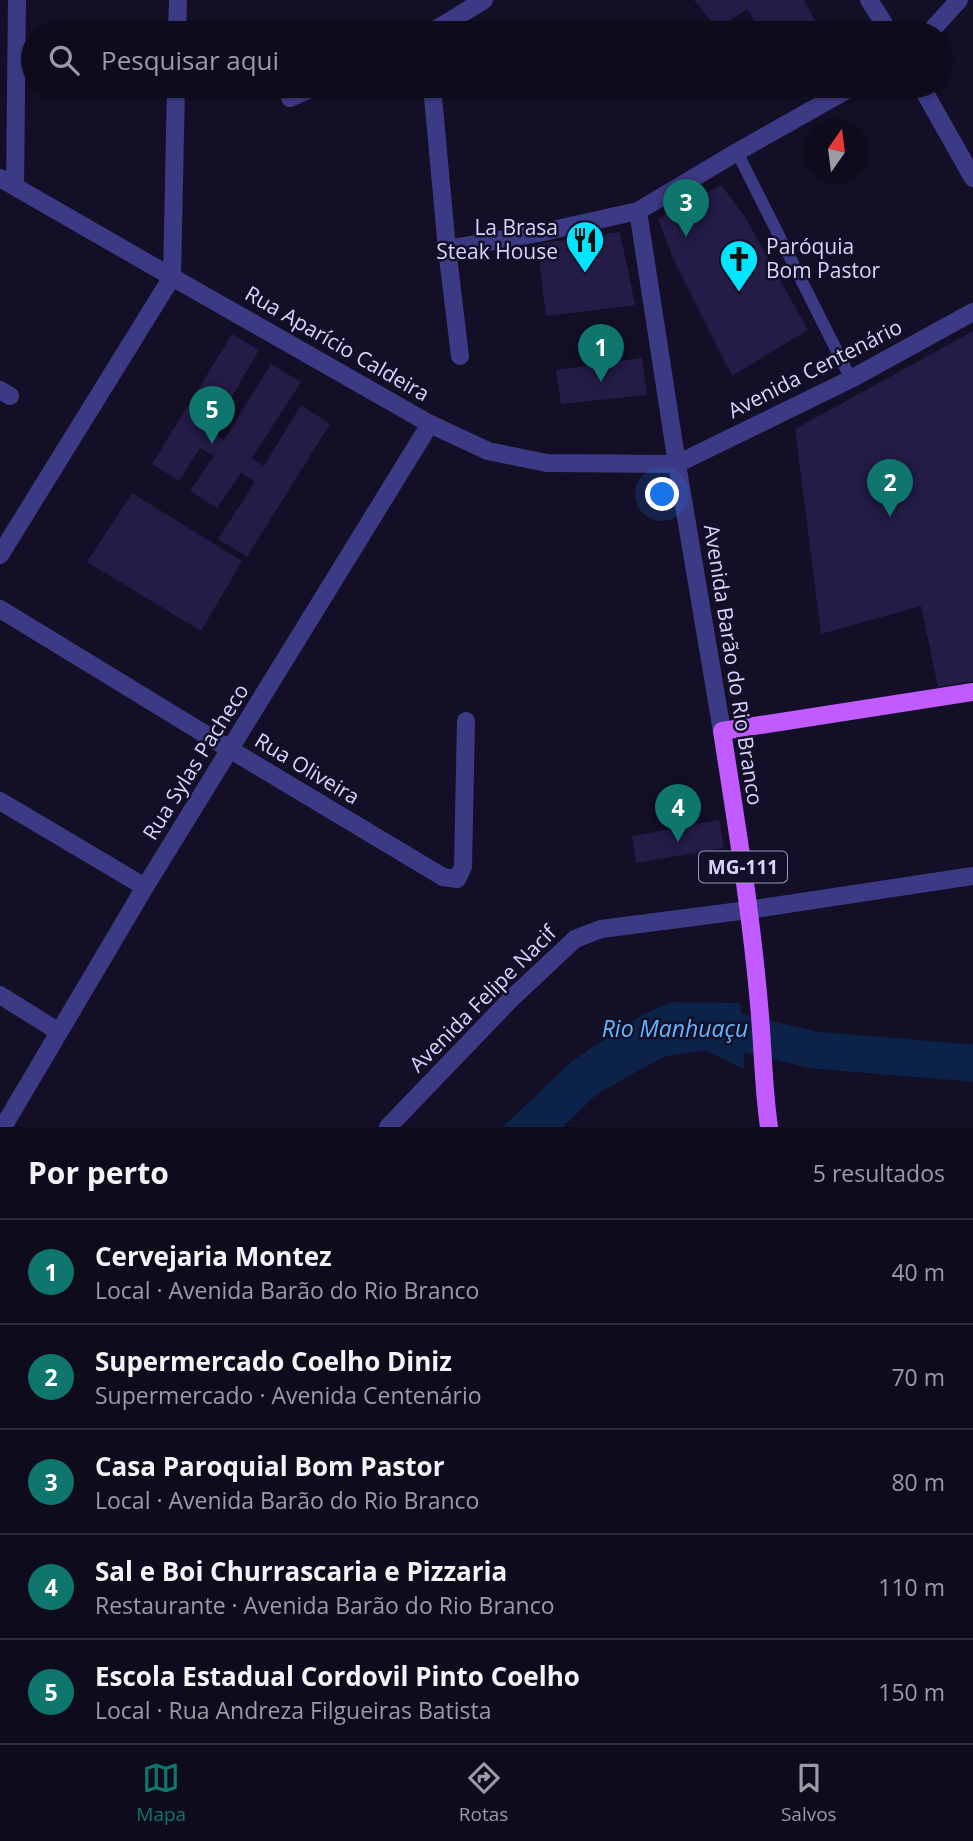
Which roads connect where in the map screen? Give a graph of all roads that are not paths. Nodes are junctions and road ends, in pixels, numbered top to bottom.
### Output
1 (17, 0) edge
2 (178, 0) edge
3 (484, 0) edge
4 (869, 0) edge
5 (959, 0) edge
6 (177, 21) edge
7 (450, 21) edge
8 (882, 21) edge
9 (940, 21) edge
10 (176, 98) edge
11 (433, 98) edge
12 (833, 98) edge
13 (928, 98) edge
14 (737, 152) junction
15 (973, 178) edge
16 (8, 183) edge
17 (638, 211) junction
18 (447, 249) junction
19 (172, 276) junction
20 (973, 312) edge
21 (460, 356) dead end
22 (851, 379) junction
23 (430, 424) junction
24 (677, 464) junction
25 (0, 555) edge
26 (0, 609) edge
27 (973, 692) edge
28 (466, 721) dead end
29 (722, 731) junction
30 (231, 750) junction
31 (0, 801) edge
32 (973, 876) edge
33 (145, 887) junction
34 (748, 910) junction
35 (0, 995) edge
36 (59, 1032) junction
37 (3, 1127) edge
38 (388, 1127) edge
39 (769, 1127) edge

1 - 16 street
2 - 6 street
3 - 7 street
4 - 8 street
5 - 9 street
10 - 19 street
11 - 18 street
12 - 14 street
13 - 15 street
14 - 17 street
14 - 22 lane
16 - 19 street, Rua Aparício Caldeira
17 - 18 street
17 - 24 street, Avenida Barão do Rio Branco
18 - 21 street
19 - 23 street, Rua Aparício Caldeira
19 - 25 street
20 - 22 street, Avenida Centenário
22 - 24 street, Avenida Centenário
23 - 24 street, Rua Aparício Caldeira
23 - 30 street, Rua Sylas Pacheco
24 - 29 street, Avenida Barão do Rio Branco
26 - 30 street, Rua Oliveira
27 - 29 main road
28 - 30 street, Rua Oliveira
29 - 34 main road, Avenida Barão do Rio Branco / MG-111
30 - 33 street, Rua Sylas Pacheco
31 - 33 street
32 - 34 street, Avenida Felipe Nacif
33 - 36 street, Rua Sylas Pacheco
34 - 38 street, Avenida Felipe Nacif
34 - 39 main road, Avenida Barão do Rio Branco / MG-111
35 - 36 street
36 - 37 street, Rua Sylas Pacheco

